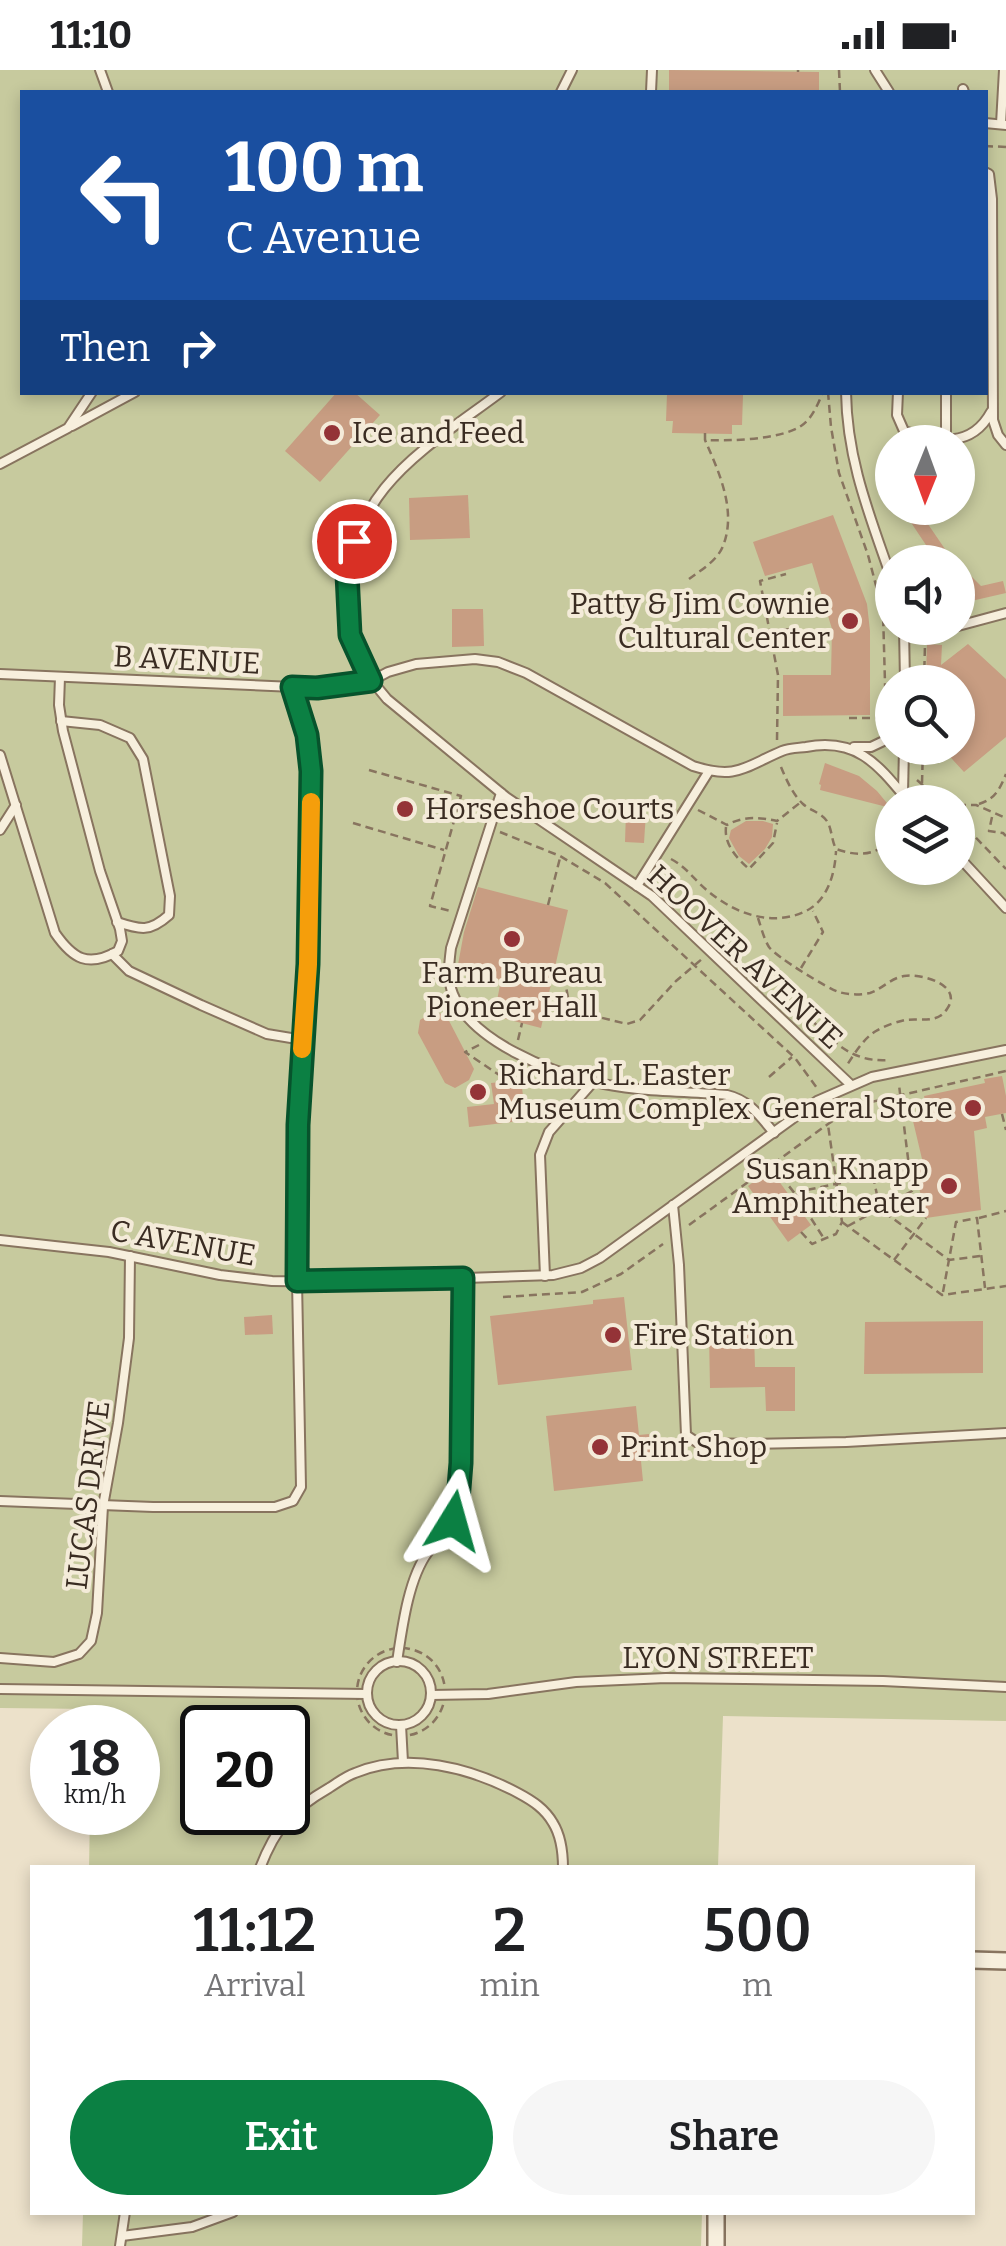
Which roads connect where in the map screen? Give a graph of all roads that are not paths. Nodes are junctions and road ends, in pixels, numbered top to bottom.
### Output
1 (1004, 70) edge
2 (1004, 124) edge
3 (988, 174) edge
4 (90, 395) edge
5 (129, 395) edge
6 (497, 395) edge
7 (846, 395) edge
8 (898, 395) edge
9 (946, 395) edge
10 (993, 408) junction
11 (902, 425) edge
12 (946, 425) edge
13 (68, 428) junction
14 (975, 431) edge
15 (1006, 445) edge
16 (0, 464) edge
17 (880, 545) edge
18 (1006, 614) edge
19 (975, 622) edge
20 (0, 674) edge
21 (60, 677) junction
22 (371, 681) junction
23 (292, 687) junction
24 (61, 721) junction
25 (875, 744) edge
26 (845, 748) junction
27 (0, 756) edge
28 (708, 771) junction
29 (894, 785) edge
30 (501, 793) junction
31 (16, 805) junction
32 (0, 830) edge
33 (975, 874) edge
34 (637, 886) junction
35 (1006, 908) edge
36 (118, 922) junction
37 (112, 954) junction
38 (303, 1040) junction
39 (1006, 1050) edge
40 (593, 1082) junction
41 (851, 1085) junction
42 (774, 1132) junction
43 (673, 1205) junction
44 (0, 1240) edge
45 (130, 1256) junction
46 (545, 1276) junction
47 (463, 1278) junction
48 (297, 1281) junction
49 (1006, 1433) edge
50 (0, 1502) edge
51 (103, 1506) junction
52 (0, 1658) edge
53 (398, 1662) junction
54 (1006, 1687) edge
55 (0, 1688) edge
56 (368, 1694) junction
57 (431, 1694) junction
58 (401, 1730) junction
59 (403, 1762) junction
60 (261, 1865) edge
61 (563, 1865) edge
62 (975, 1960) edge
63 (1006, 1961) edge
64 (125, 2215) edge
65 (225, 2215) edge
66 (716, 2215) edge
67 (121, 2241) edge
68 (716, 2246) edge

1 - 2 lane
3 - 10 lane
4 - 13 lane
5 - 13 lane
6 - 22 lane
7 - 17 lane
8 - 11 lane
9 - 12 lane
10 - 14 lane
10 - 15 lane
13 - 16 lane
18 - 19 lane
20 - 21 lane, B AVENUE
21 - 23 lane, B AVENUE
21 - 24 lane
22 - 23 lane, B AVENUE
22 - 28 lane, B AVENUE
22 - 30 lane, HOOVER AVENUE
23 - 38 lane
24 - 36 lane
24 - 36 lane
25 - 26 lane
26 - 28 lane
26 - 29 lane
27 - 31 lane
28 - 34 lane
30 - 34 lane, HOOVER AVENUE
30 - 40 lane
31 - 32 lane
31 - 37 lane
33 - 35 lane
34 - 41 lane, HOOVER AVENUE
36 - 37 lane
37 - 38 lane
38 - 48 lane
39 - 41 lane, C AVENUE
40 - 42 lane
40 - 46 lane
41 - 42 lane, C AVENUE
42 - 43 lane, C AVENUE
43 - 46 lane, C AVENUE
43 - 49 lane
44 - 45 lane, C AVENUE
45 - 48 lane, C AVENUE
45 - 51 lane, LUCAS DRIVE
46 - 47 lane, C AVENUE
47 - 48 lane, C AVENUE
47 - 53 lane
48 - 51 lane
50 - 51 lane
51 - 52 lane, LUCAS DRIVE
53 - 56 lane
53 - 57 lane
54 - 57 lane, LYON STREET
55 - 56 lane
56 - 58 lane
57 - 58 lane
58 - 59 lane
59 - 60 lane
59 - 61 lane
62 - 63 street
64 - 67 lane
65 - 67 lane
66 - 68 street

